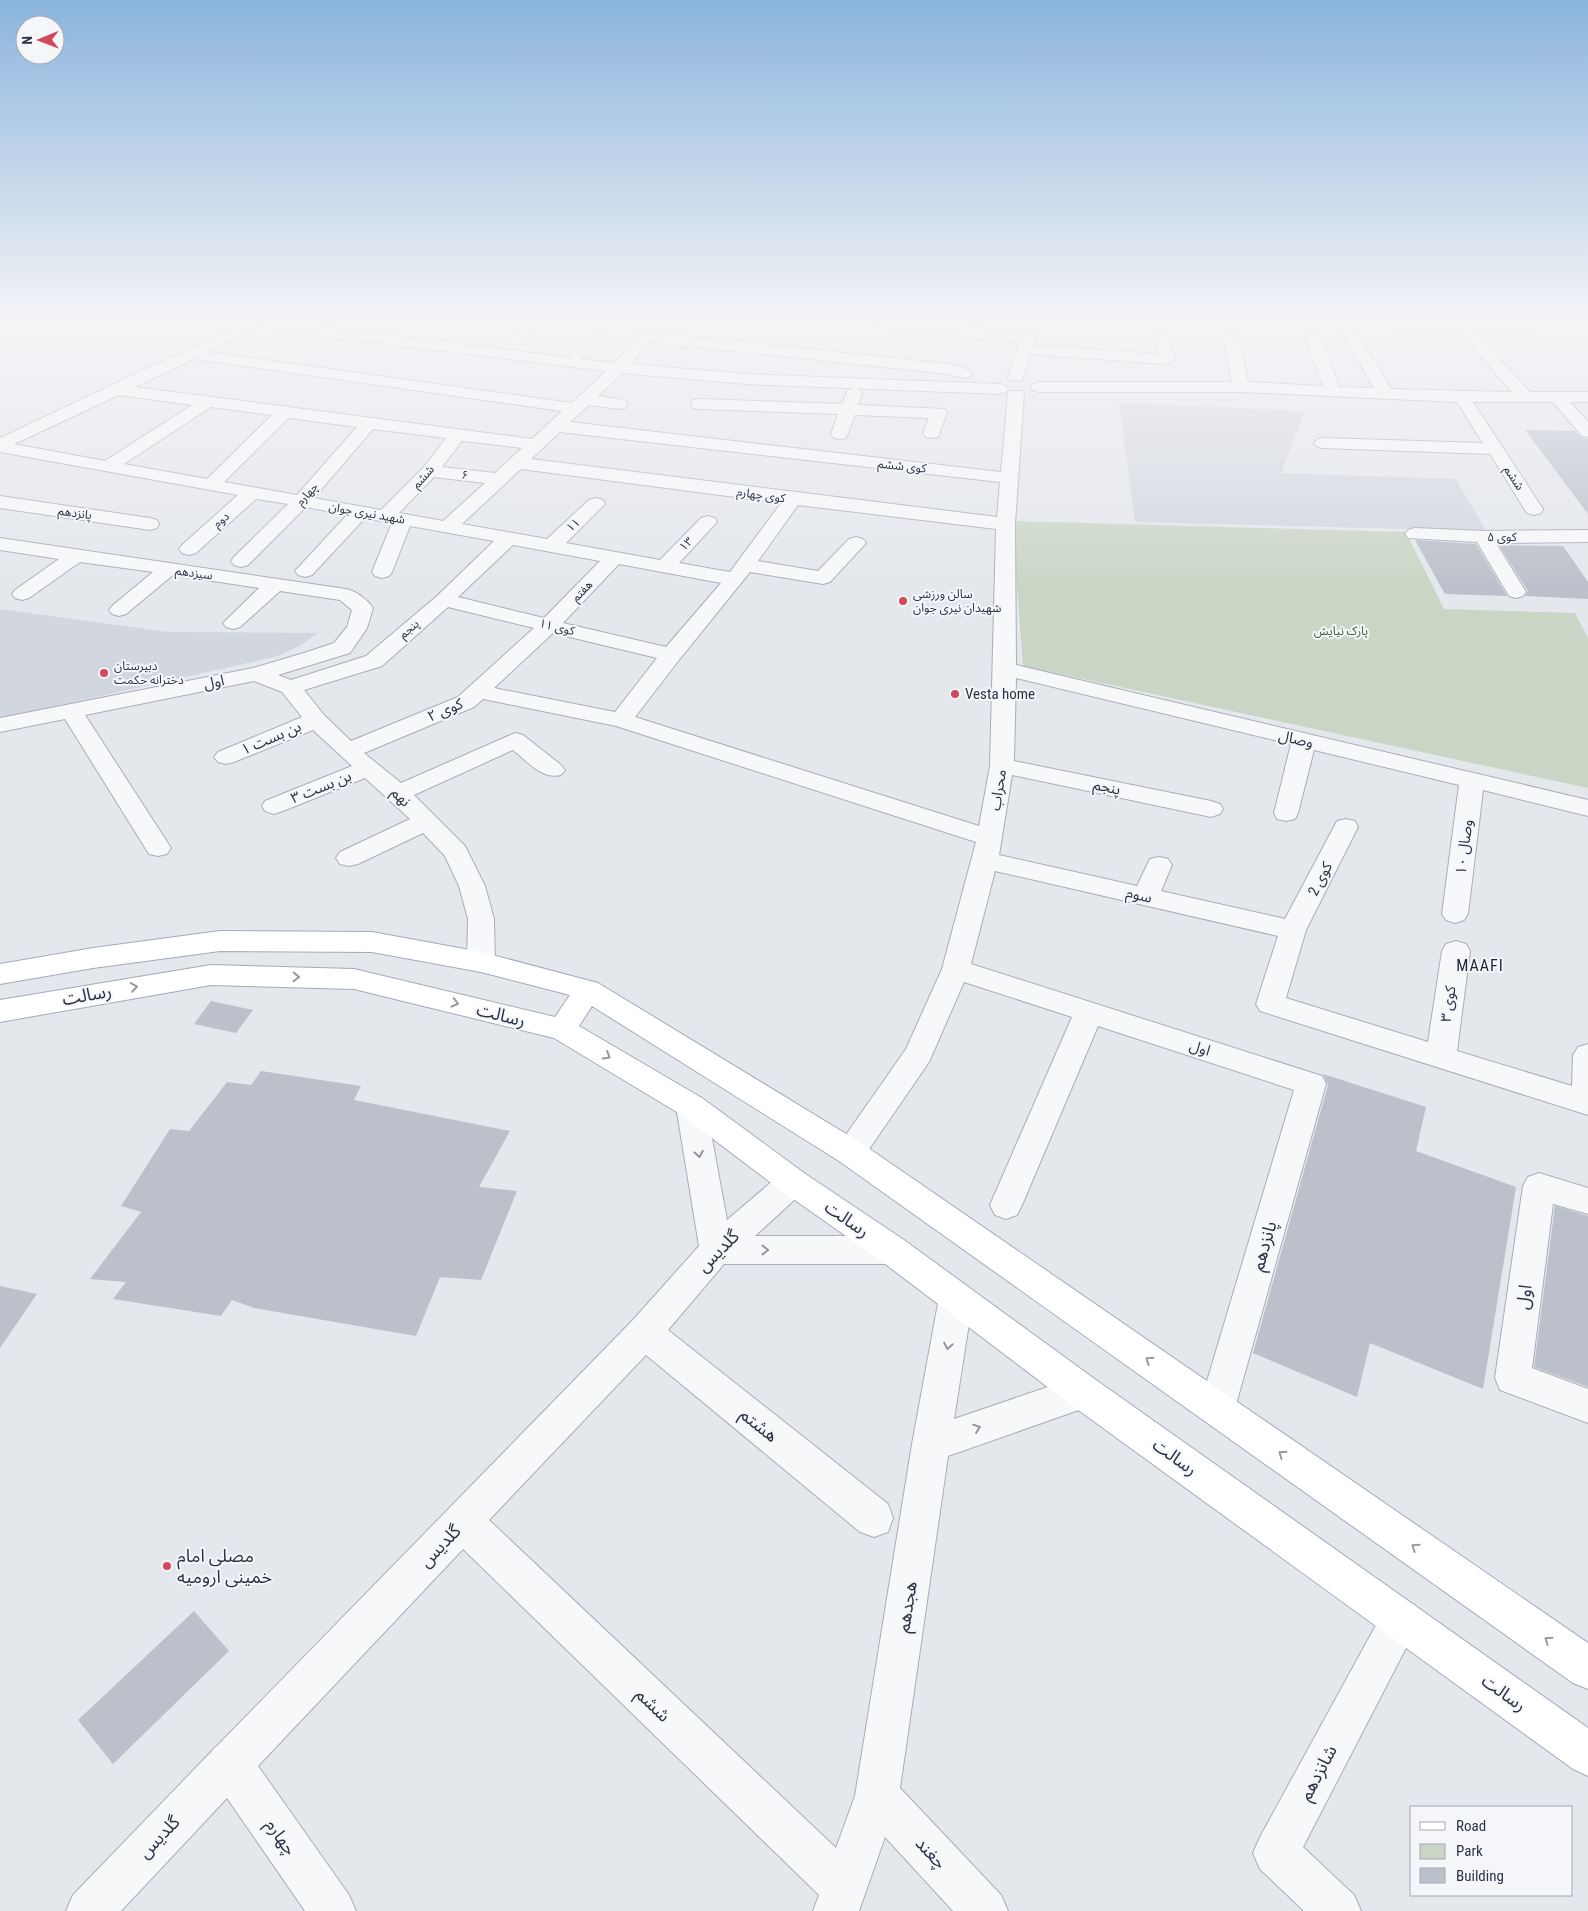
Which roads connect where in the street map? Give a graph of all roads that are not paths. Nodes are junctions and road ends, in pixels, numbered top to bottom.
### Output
1 (74, 410) edge
2 (195, 410) edge
3 (271, 410) edge
4 (573, 410) edge
5 (849, 410) edge
6 (876, 410) edge
7 (1009, 410) edge
8 (1470, 410) edge
9 (1569, 410) edge
10 (285, 412) junction
11 (369, 423) junction
12 (556, 426) junction
13 (1588, 432) edge
14 (932, 433) dead end
15 (840, 434) dead end
16 (457, 435) junction
17 (1323, 443) dead end
18 (0, 445) edge
19 (535, 445) junction
20 (1495, 449) junction
21 (517, 463) junction
22 (109, 466) junction
23 (430, 470) junction
24 (1010, 478) junction
25 (500, 479) junction
26 (211, 485) junction
27 (253, 492) junction
28 (793, 499) junction
29 (302, 501) junction
30 (0, 502) edge
31 (596, 504) dead end
32 (1534, 509) dead end
33 (360, 512) junction
34 (394, 518) junction
35 (708, 522) dead end
36 (150, 524) dead end
37 (1006, 524) junction
38 (448, 527) junction
39 (1415, 534) dead end
40 (1588, 536) edge
41 (1484, 537) junction
42 (509, 538) junction
43 (856, 543) dead end
44 (0, 544) edge
45 (551, 546) junction
46 (189, 549) dead end
47 (76, 555) junction
48 (614, 557) junction
49 (241, 562) dead end
50 (665, 566) junction
51 (169, 569) junction
52 (305, 571) dead end
53 (382, 572) dead end
54 (739, 572) junction
55 (275, 585) junction
56 (1516, 592) dead end
57 (22, 594) dead end
58 (444, 600) junction
59 (119, 610) dead end
60 (233, 623) dead end
61 (549, 625) junction
62 (357, 628) junction
63 (401, 636) junction
64 (671, 655) junction
65 (1005, 669) junction
66 (256, 674) junction
67 (290, 687) junction
68 (478, 692) junction
69 (71, 710) junction
70 (316, 720) junction
71 (621, 720) junction
72 (0, 725) edge
73 (1304, 741) junction
74 (348, 750) junction
75 (226, 757) dead end
76 (1002, 766) junction
77 (368, 768) junction
78 (553, 770) dead end
79 (1472, 781) junction
80 (398, 793) junction
81 (274, 806) dead end
82 (1588, 808) edge
83 (1211, 809) dead end
84 (1286, 813) dead end
85 (425, 822) junction
86 (1346, 827) dead end
87 (158, 848) dead end
88 (988, 849) junction
89 (349, 858) dead end
90 (1159, 865) dead end
91 (1145, 897) junction
92 (1455, 914) dead end
93 (1293, 930) junction
94 (1456, 951) dead end
95 (481, 962) junction
96 (956, 969) junction
97 (0, 974) edge
98 (588, 990) junction
99 (0, 1011) edge
100 (1089, 1012) junction
101 (562, 1029) junction
102 (1588, 1056) edge
103 (1440, 1057) junction
104 (1311, 1084) joint
105 (1587, 1103) edge
106 (691, 1106) junction
107 (850, 1152) junction
108 (793, 1182) junction
109 (1588, 1201) edge
110 (1006, 1205) dead end
111 (716, 1250) junction
112 (892, 1250) junction
113 (956, 1298) junction
114 (644, 1332) junction
115 (1083, 1392) junction
116 (1588, 1406) edge
117 (1216, 1408) junction
118 (931, 1444) junction
119 (874, 1518) dead end
120 (463, 1522) junction
121 (1401, 1619) junction
122 (1588, 1668) edge
123 (1588, 1754) edge
124 (230, 1763) junction
125 (877, 1796) junction
126 (840, 1899) edge
127 (88, 1911) edge
128 (333, 1911) edge
129 (985, 1911) edge
130 (1338, 1911) edge

1 - 18 street
2 - 22 street
3 - 10 street
4 - 12 street
5 - 15 street
6 - 14 street
7 - 24 street, محراب
8 - 20 street, ششم
9 - 13 street
10 - 11 street
10 - 26 street
11 - 16 street
11 - 29 street, چهارم
12 - 19 street
12 - 24 street, کوی ششم
16 - 19 street
16 - 23 street, ششم
17 - 20 street
18 - 22 street, شهید نیری جوان
19 - 21 street
20 - 32 street, ششم
21 - 25 street
21 - 28 street, کوی چهارم
22 - 26 street, شهید نیری جوان
23 - 25 street, ۶
23 - 34 street, ششم
24 - 37 street, محراب
25 - 38 street
26 - 27 street, شهید نیری جوان
27 - 29 street, شهید نیری جوان
27 - 46 street, دوم
28 - 37 street, کوی چهارم
28 - 54 street
29 - 33 street, شهید نیری جوان
29 - 49 street, چهارم
30 - 36 street, پانزدهم
31 - 45 street, ۱۱
33 - 34 street, شهید نیری جوان
33 - 52 street
34 - 38 street, شهید نیری جوان
34 - 53 street
35 - 50 street, ۱۳
37 - 65 street, محراب
38 - 42 street, شهید نیری جوان
39 - 41 street, کوی ۵
40 - 41 street, کوی ۵
41 - 56 street
42 - 45 street, شهید نیری جوان
42 - 58 street, پنجم
43 - 54 street, شهید نیری جوان
44 - 47 street, سیزدهم
45 - 48 street, شهید نیری جوان
47 - 51 street, سیزدهم
47 - 57 street
48 - 50 street, شهید نیری جوان
48 - 61 street, هفتم
50 - 54 street, شهید نیری جوان
51 - 55 street, سیزدهم
51 - 59 street
54 - 64 street
55 - 60 street
55 - 62 street, سیزدهم
58 - 61 street, کوی ۱۱
58 - 63 street, پنجم
61 - 64 street, کوی ۱۱
61 - 68 street, کوی ۲
62 - 63 street
62 - 66 street, اول
63 - 67 street, پنجم
64 - 71 street
65 - 73 street, وصال
65 - 76 street, محراب
66 - 67 street
66 - 69 street, اول
67 - 70 street, نهم
68 - 71 street, سوم
68 - 74 street, کوی ۲
69 - 72 street, اول
69 - 87 street
70 - 74 street, نهم
70 - 75 street, بن بست ۱
71 - 88 street, سوم
73 - 79 street, وصال
73 - 84 street
74 - 77 street, نهم
76 - 83 street, پنجم
76 - 88 street, محراب
77 - 80 street, نهم
77 - 81 street, بن بست ۳
78 - 80 street
79 - 82 street, وصال
79 - 92 street, وصال ۱۰
80 - 85 street, نهم
85 - 89 street
85 - 95 street, نهم
86 - 93 street, کوی 2
88 - 91 street, سوم
88 - 96 street, محراب
90 - 91 street
91 - 93 street, سوم
93 - 103 street, کوی 2
94 - 103 street, کوی ۳
95 - 97 main road
95 - 98 main road
96 - 100 street, اول
96 - 107 street, محراب
98 - 101 main road
98 - 107 main road
99 -> 101 main road, رسالت
100 - 104 street, اول
100 - 110 street
101 -> 106 main road, رسالت
102 - 105 street
103 - 105 street
104 - 117 street, پانزدهم
106 - 108 main road, رسالت
106 -> 111 street
117 -> 107 main road
108 - 111 street, گلدیس
108 - 112 main road, رسالت
109 - 116 street, اول
111 -> 112 street
111 - 114 street, گلدیس
112 - 113 main road, رسالت
113 - 115 main road, رسالت
113 -> 118 street, هجدهم
114 - 119 street, هشتم
114 - 120 street, گلدیس
118 -> 115 street
115 - 121 main road, رسالت
122 -> 117 main road
118 - 125 street, هجدهم
120 - 124 street, گلدیس
120 - 126 street, ششم
121 - 123 main road, رسالت
121 - 130 street, شانزدهم
124 - 127 street, گلدیس
124 - 128 street, چهارم
125 - 126 street, هجدهم
125 - 129 street, چغند

